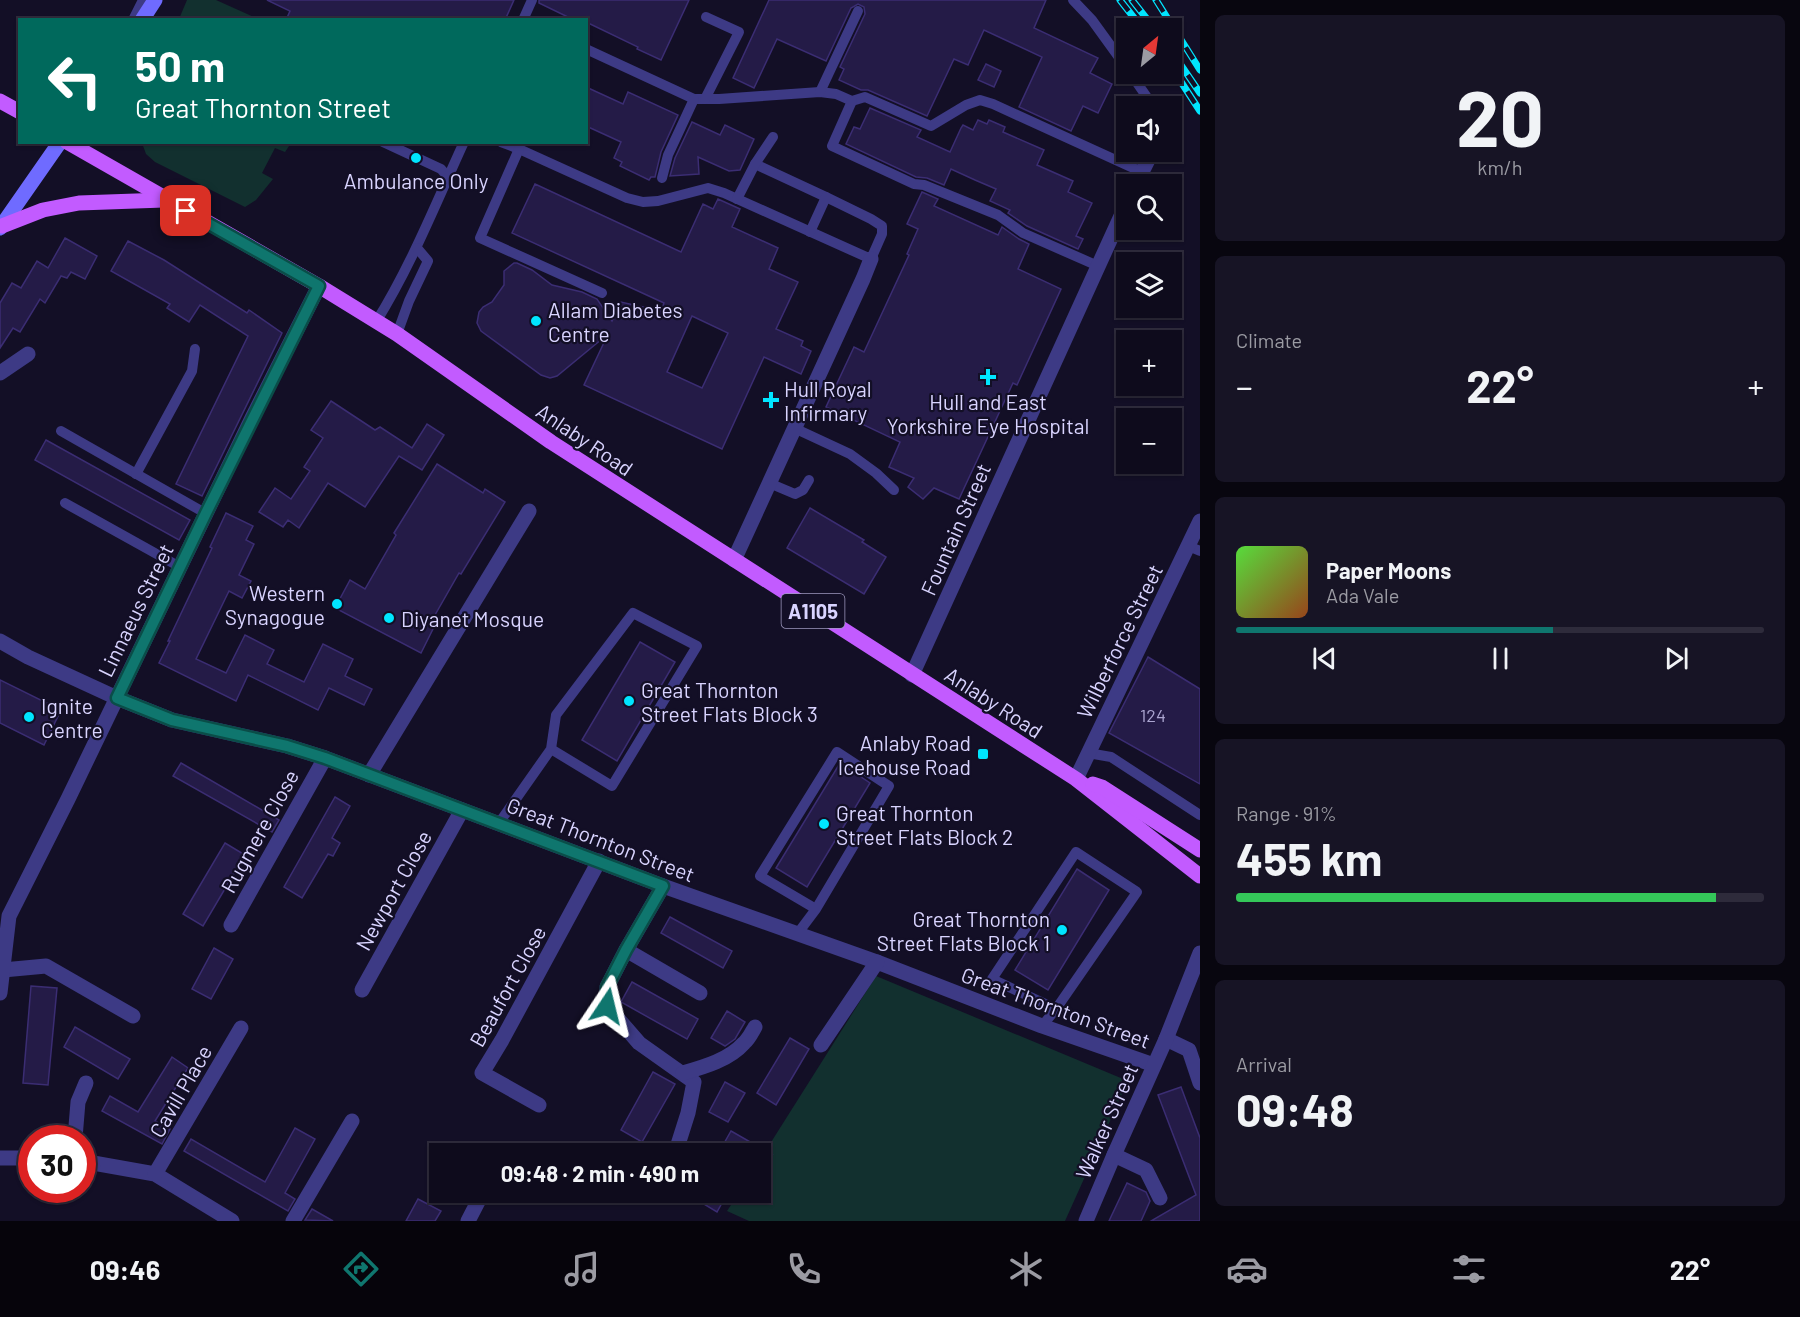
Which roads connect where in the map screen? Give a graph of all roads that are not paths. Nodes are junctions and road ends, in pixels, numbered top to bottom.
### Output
1 (143, 0) edge
2 (155, 0) edge
3 (532, 0) edge
4 (1073, 0) edge
5 (858, 10) dead end
6 (706, 17) dead end
7 (134, 18) edge
8 (143, 18) edge
9 (524, 18) edge
10 (588, 50) edge
11 (1116, 53) edge
12 (820, 92) junction
13 (700, 99) junction
14 (0, 101) edge
15 (852, 101) junction
16 (18, 111) edge
17 (773, 137) dead end
18 (59, 144) edge
19 (70, 144) edge
20 (387, 144) edge
21 (463, 144) edge
22 (506, 144) edge
23 (519, 149) junction
24 (755, 164) junction
25 (1131, 174) edge
26 (448, 177) junction
27 (662, 178) dead end
28 (826, 197) junction
29 (737, 199) junction
30 (167, 200) junction
31 (1, 227) edge
32 (810, 232) junction
33 (1116, 234) edge
34 (417, 248) junction
35 (871, 259) junction
36 (1098, 266) junction
37 (319, 286) junction
38 (602, 293) dead end
39 (376, 322) junction
40 (396, 334) junction
41 (195, 349) dead end
42 (28, 354) dead end
43 (0, 373) edge
44 (794, 428) junction
45 (61, 431) dead end
46 (136, 474) junction
47 (809, 480) dead end
48 (769, 483) junction
49 (894, 490) dead end
50 (65, 503) dead end
51 (529, 511) dead end
52 (206, 513) junction
53 (1200, 521) edge
54 (1194, 548) edge
55 (734, 560) junction
56 (180, 567) junction
57 (0, 641) edge
58 (912, 675) junction
59 (117, 698) junction
60 (551, 748) junction
61 (1088, 753) junction
62 (325, 758) junction
63 (369, 775) junction
64 (1076, 779) junction
65 (462, 810) junction
66 (1200, 815) edge
67 (499, 823) junction
68 (1200, 850) edge
69 (599, 861) junction
70 (1200, 876) edge
71 (663, 886) junction
72 (816, 909) junction
73 (4, 914) edge
74 (231, 925) dead end
75 (798, 933) junction
76 (626, 950) junction
77 (1200, 953) edge
78 (877, 962) junction
79 (3, 970) junction
80 (362, 990) dead end
81 (0, 993) edge
82 (700, 993) dead end
83 (1056, 1009) junction
84 (133, 1016) dead end
85 (1042, 1026) junction
86 (755, 1027) dead end
87 (241, 1028) dead end
88 (1166, 1039) junction
89 (821, 1045) dead end
90 (1154, 1065) junction
91 (683, 1073) junction
92 (87, 1083) dead end
93 (1200, 1083) edge
94 (539, 1105) dead end
95 (352, 1121) dead end
96 (76, 1125) edge
97 (678, 1143) edge
98 (1114, 1155) junction
99 (0, 1158) edge
100 (18, 1158) edge
101 (96, 1163) edge
102 (155, 1174) junction
103 (1160, 1198) dead end
104 (477, 1203) edge
105 (232, 1221) edge
106 (293, 1221) edge
107 (468, 1221) edge
108 (1086, 1221) edge

1 - 7 lane
2 - 8 street
3 - 9 lane
4 - 11 lane
5 - 12 lane
6 - 13 lane
10 - 13 lane
12 - 13 lane
12 - 15 lane
13 - 27 lane
14 - 16 main road
15 - 25 lane
15 - 36 lane
17 - 24 lane
18 - 31 street
19 - 30 main road, Anlaby Road / A1105
20 - 26 lane
21 - 26 lane
22 - 23 lane
23 - 29 lane
23 - 38 lane
24 - 28 lane
24 - 29 lane
26 - 34 lane
28 - 32 lane
28 - 35 lane
29 - 32 lane
30 - 31 main road
30 - 37 main road, Anlaby Road / A1105
32 - 35 lane
33 - 36 street, Fountain Street
34 - 39 lane
34 - 40 lane
35 - 44 street
36 - 58 street, Fountain Street
37 - 39 main road, Anlaby Road / A1105
37 - 52 street, Linnaeus Street
39 - 40 main road, Anlaby Road / A1105
40 - 55 main road, Anlaby Road / A1105
41 - 46 lane
42 - 43 street
44 - 48 street
44 - 49 lane
45 - 46 lane
46 - 52 lane
47 - 48 lane
48 - 55 street
50 - 56 lane
51 - 63 street
52 - 56 street, Linnaeus Street
53 - 54 street, Wilberforce Street
54 - 61 street, Wilberforce Street
55 - 58 main road, Anlaby Road / A1105
56 - 59 street, Linnaeus Street
57 - 59 street, Great Thornton Street
58 - 64 main road, Anlaby Road / A1105
59 - 62 street, Great Thornton Street
59 - 73 street, Linnaeus Street
60 - 60 lane
60 - 67 lane
61 - 64 street, Wilberforce Street
61 - 66 lane
62 - 63 street, Great Thornton Street
62 - 74 street, Rugmere Close
63 - 65 street, Great Thornton Street
64 - 68 main road, Anlaby Road / A1105
64 - 70 main road, Anlaby Road / A1105
65 - 67 street, Great Thornton Street
65 - 80 street, Newport Close
67 - 69 street, Great Thornton Street
69 - 71 street, Great Thornton Street
69 - 94 street, Beaufort Close
71 - 75 street, Great Thornton Street
71 - 76 street
72 - 72 lane
72 - 75 lane
73 - 79 street, Linnaeus Street
75 - 78 street, Great Thornton Street
76 - 82 street
76 - 91 street
77 - 88 street, Walker Street
78 - 85 street, Great Thornton Street
78 - 89 street
79 - 81 street, Linnaeus Street
79 - 84 street
83 - 83 lane
83 - 85 lane
85 - 90 street, Great Thornton Street
86 - 91 street
87 - 102 street, Cavill Place
88 - 90 street, Walker Street
88 - 93 street
90 - 98 street, Walker Street
91 - 97 street
92 - 96 street
95 - 106 street
98 - 103 street
98 - 108 street, Walker Street
99 - 100 street
101 - 102 street
102 - 105 street
104 - 107 street

